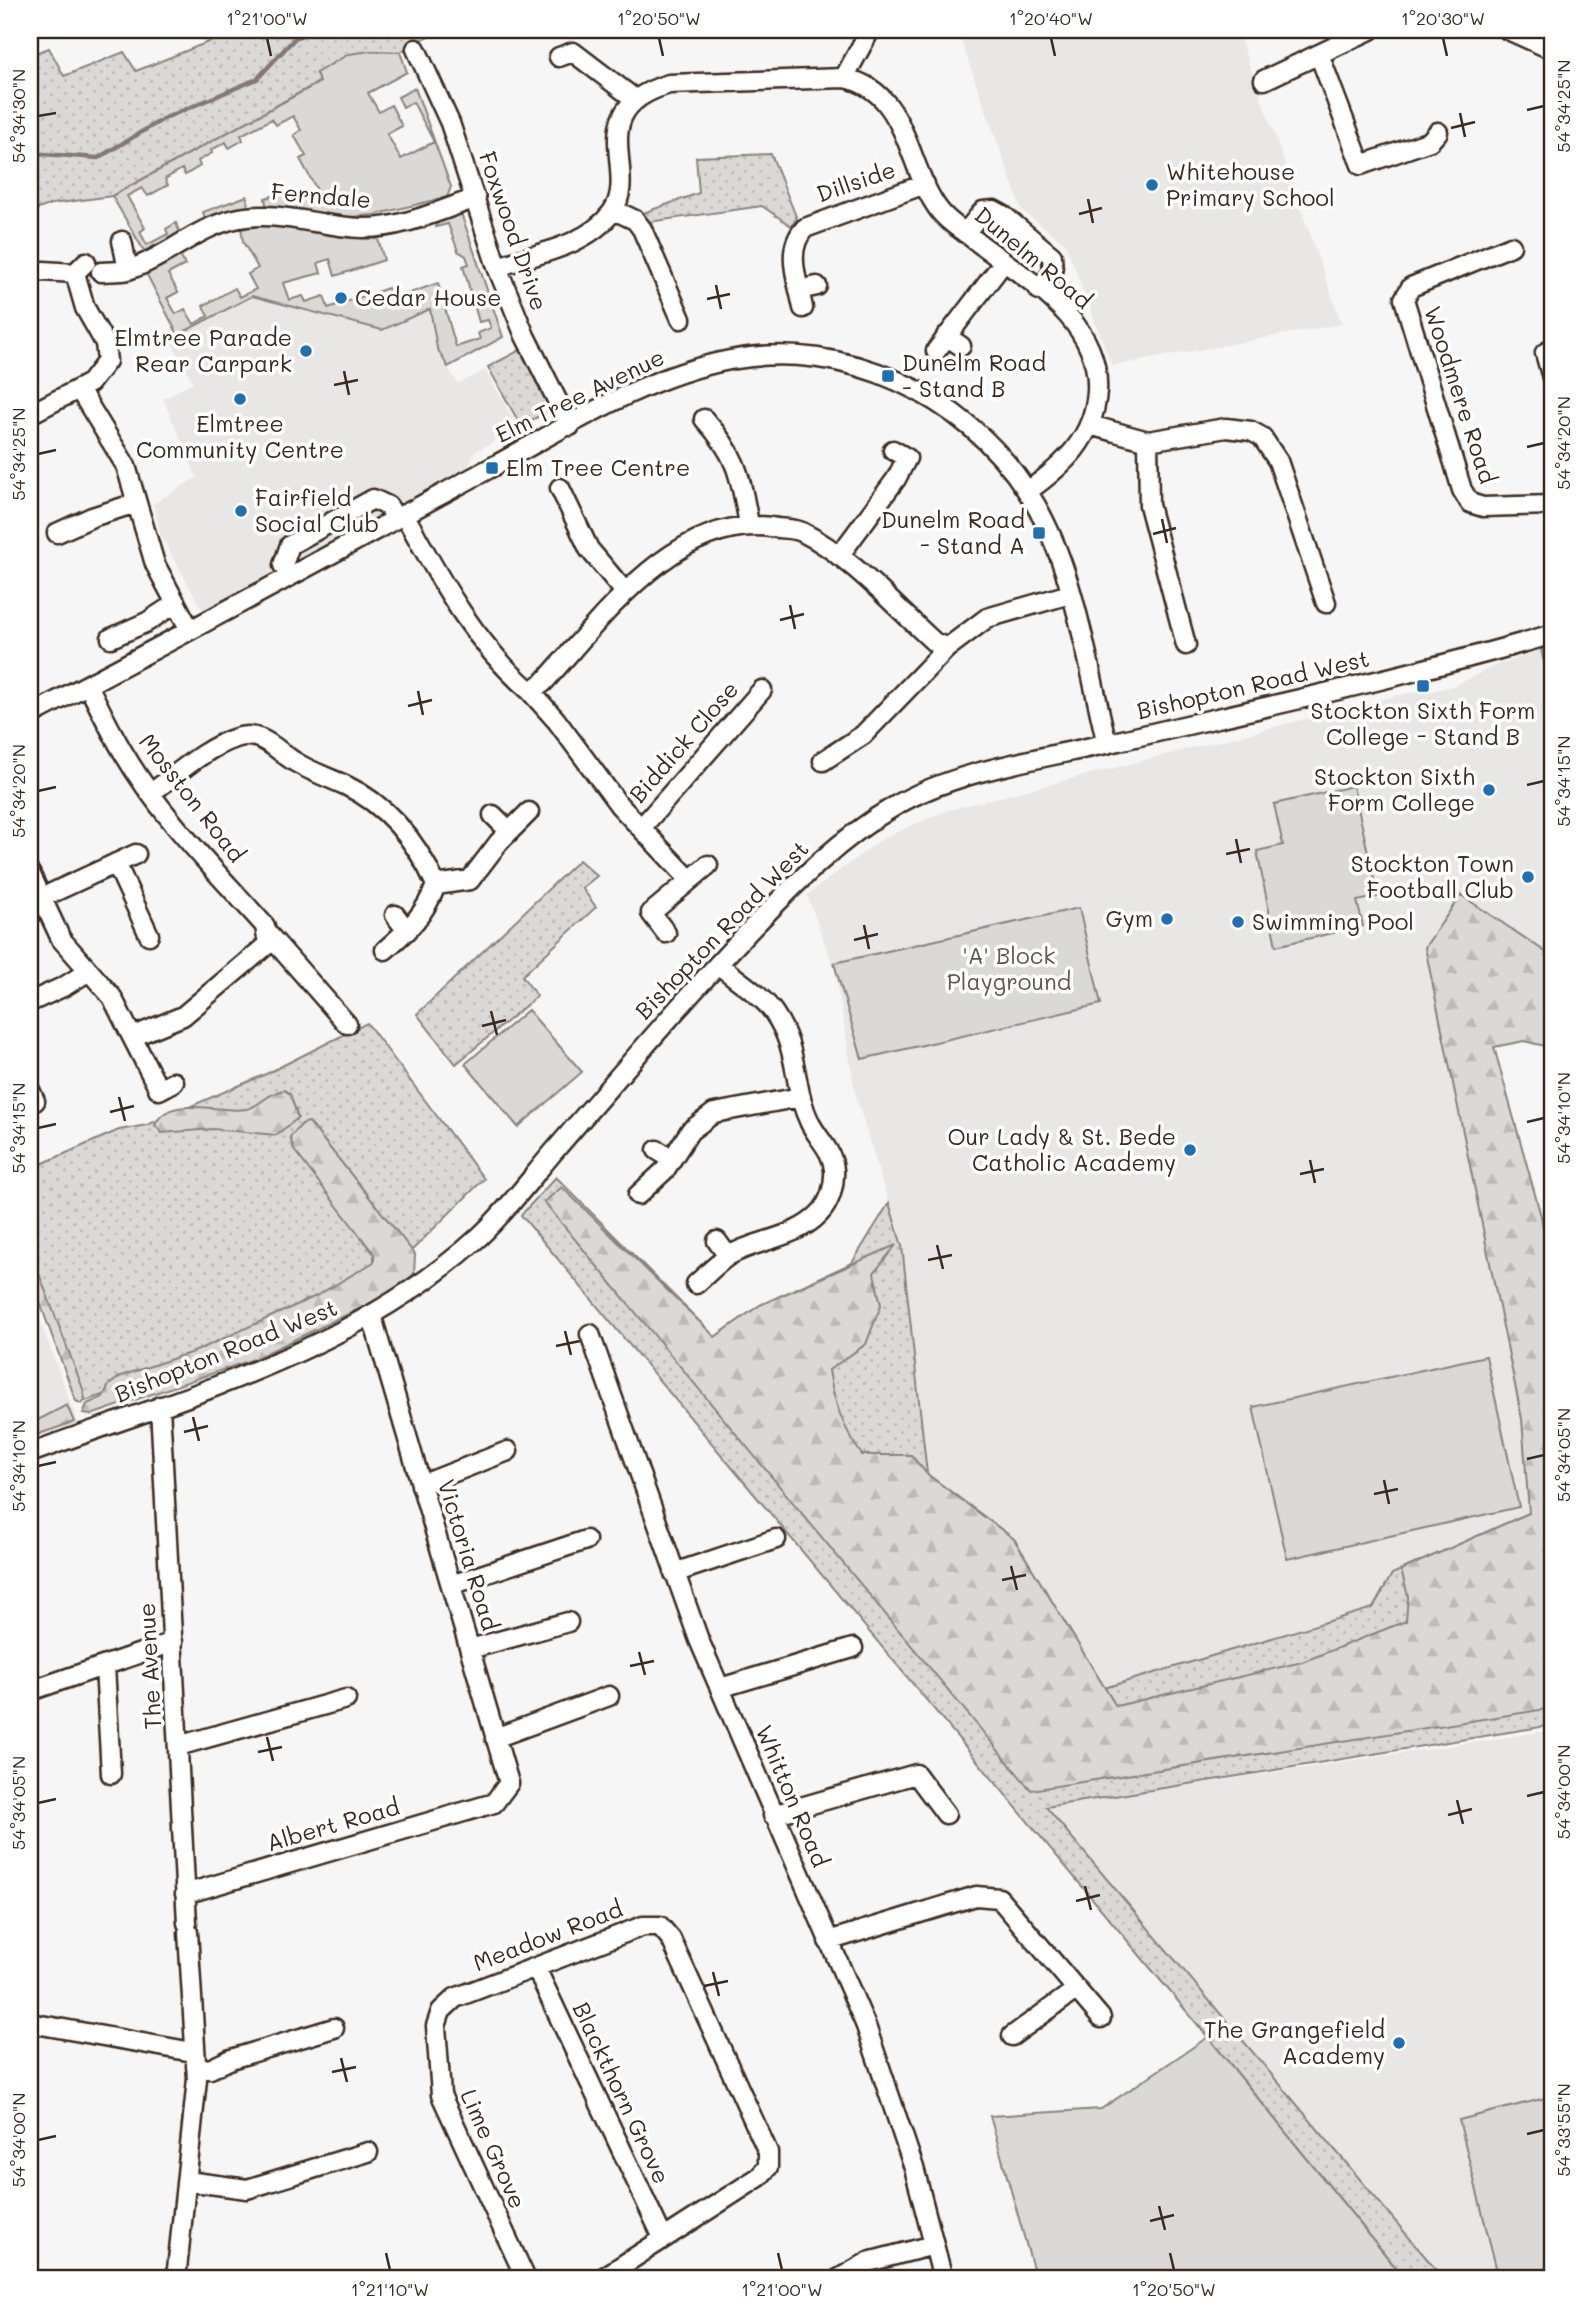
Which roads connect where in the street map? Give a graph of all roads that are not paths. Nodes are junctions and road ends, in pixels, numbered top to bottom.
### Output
1 (1370, 30) edge
2 (1508, 30) edge
3 (868, 34) dead end
4 (416, 49) dead end
5 (571, 49) dead end
6 (1553, 50) edge
7 (1319, 54) junction
8 (844, 78) junction
9 (1264, 80) dead end
10 (636, 100) junction
11 (1438, 132) dead end
12 (925, 184) junction
13 (476, 198) junction
14 (614, 210) junction
15 (965, 233) junction
16 (122, 241) dead end
17 (1511, 246) dead end
18 (1003, 263) junction
19 (497, 267) junction
20 (128, 270) junction
21 (102, 272) dead end
22 (30, 274) edge
23 (1040, 290) junction
24 (807, 295) dead end
25 (681, 318) dead end
26 (948, 344) dead end
27 (1553, 348) edge
28 (1553, 381) edge
29 (79, 389) junction
30 (30, 414) edge
31 (704, 419) dead end
32 (1090, 425) junction
33 (570, 426) junction
34 (1148, 441) junction
35 (893, 450) dead end
36 (560, 488) dead end
37 (1028, 492) junction
38 (136, 503) junction
39 (1553, 505) edge
40 (400, 516) junction
41 (749, 524) junction
42 (57, 533) dead end
43 (839, 556) junction
44 (289, 577) junction
45 (625, 592) junction
46 (1070, 594) junction
47 (176, 603) junction
48 (1326, 603) dead end
49 (190, 630) junction
50 (1553, 634) edge
51 (111, 638) dead end
52 (1186, 645) dead end
53 (947, 648) junction
54 (88, 685) junction
55 (762, 690) dead end
56 (530, 691) junction
57 (30, 715) edge
58 (1107, 744) junction
59 (823, 761) dead end
60 (151, 793) junction
61 (529, 812) dead end
62 (493, 815) dead end
63 (642, 827) junction
64 (509, 831) junction
65 (136, 854) dead end
66 (116, 863) junction
67 (708, 865) dead end
68 (30, 873) edge
69 (690, 880) junction
70 (436, 885) junction
71 (41, 898) junction
72 (395, 915) dead end
73 (407, 931) junction
74 (666, 933) dead end
75 (149, 935) dead end
76 (268, 939) junction
77 (385, 950) dead end
78 (718, 964) junction
79 (89, 971) junction
80 (30, 1002) edge
81 (347, 1024) dead end
82 (132, 1037) junction
83 (174, 1082) dead end
84 (801, 1097) junction
85 (638, 1195) dead end
86 (717, 1241) dead end
87 (729, 1256) junction
88 (696, 1284) dead end
89 (372, 1317) junction
90 (590, 1334) dead end
91 (160, 1406) junction
92 (508, 1451) dead end
93 (30, 1453) edge
94 (421, 1485) junction
95 (776, 1539) dead end
96 (586, 1540) dead end
97 (674, 1573) junction
98 (452, 1584) junction
99 (568, 1622) dead end
100 (173, 1642) junction
101 (853, 1648) dead end
102 (470, 1649) junction
103 (105, 1666) junction
104 (720, 1688) junction
105 (30, 1691) edge
106 (609, 1696) dead end
107 (346, 1699) dead end
108 (495, 1738) junction
109 (178, 1746) junction
110 (111, 1774) dead end
111 (494, 1803) joint
112 (946, 1814) dead end
113 (773, 1815) junction
114 (185, 1894) junction
115 (828, 1941) junction
116 (536, 1968) junction
117 (1077, 1989) junction
118 (455, 1998) joint
119 (1101, 2018) dead end
120 (30, 2023) edge
121 (334, 2028) dead end
122 (1012, 2036) dead end
123 (195, 2060) junction
124 (368, 2152) dead end
125 (187, 2181) junction
126 (663, 2238) junction
127 (934, 2245) junction
128 (612, 2276) edge
129 (176, 2279) edge
130 (526, 2279) edge
131 (838, 2279) edge
132 (943, 2279) edge

1 - 7 street
2 - 6 street
3 - 8 street
4 - 13 street, Foxwood Drive
5 - 10 street
7 - 9 street
7 - 11 street
8 - 10 street, Dunelm Road
8 - 12 street, Dunelm Road
10 - 14 street
12 - 15 street, Dunelm Road
12 - 24 street, Dillside
13 - 19 street, Foxwood Drive
13 - 20 street, Ferndale
14 - 19 street
14 - 25 street
15 - 18 street, Dunelm Road
15 - 23 street
16 - 20 street
17 - 39 street, Woodmere Road
18 - 23 street, Dunelm Road
18 - 26 street
19 - 33 street, Foxwood Drive
20 - 21 street, Ferndale
22 - 29 street
23 - 32 street, Dunelm Road
27 - 28 street
29 - 30 street
29 - 38 street
31 - 41 street
32 - 34 street
32 - 37 street, Dunelm Road
33 - 37 street, Elm Tree Avenue
33 - 40 street, Elm Tree Avenue
34 - 48 street
34 - 52 street
35 - 43 street
36 - 45 street
37 - 46 street, Elm Tree Avenue
38 - 42 street
38 - 47 street
40 - 44 street, Elm Tree Avenue
40 - 44 street
40 - 56 street, Biddick Close
41 - 43 street
41 - 45 street
43 - 53 street
44 - 49 street, Elm Tree Avenue
45 - 56 street
46 - 53 street
46 - 58 street, Elm Tree Avenue
47 - 49 street
47 - 51 street
49 - 54 street, Elm Tree Avenue
50 - 58 street, Bishopton Road West
53 - 59 street
54 - 57 street, Elm Tree Avenue
54 - 60 street, Mosston Road
55 - 63 street, Biddick Close
56 - 63 street, Biddick Close
58 - 78 street, Bishopton Road West
60 - 70 street
60 - 76 street, Mosston Road
61 - 64 street
62 - 64 street
63 - 69 street, Biddick Close
64 - 70 street
65 - 66 street
66 - 71 street
66 - 75 street
67 - 69 street
68 - 71 street
69 - 74 street
70 - 73 street
71 - 79 street
72 - 73 street
73 - 77 street
76 - 81 street, Mosston Road
76 - 82 street
78 - 84 street
78 - 89 street, Bishopton Road West
79 - 80 street
79 - 82 street
82 - 83 street
84 - 85 street
84 - 87 street
86 - 87 street
87 - 88 street
89 - 91 street, Bishopton Road West
89 - 94 street, Victoria Road
90 - 97 street, Whitton Road
91 - 93 street, Bishopton Road West
91 - 100 street, The Avenue
92 - 94 street
94 - 98 street, Victoria Road
95 - 97 street
96 - 98 street
97 - 104 street, Whitton Road
98 - 102 street, Victoria Road
99 - 102 street
100 - 103 street
100 - 109 street, The Avenue
101 - 104 street
102 - 108 street, Victoria Road
103 - 105 street
103 - 110 street
104 - 113 street, Whitton Road
106 - 108 street
107 - 109 street
108 - 111 street, Victoria Road
109 - 114 street, The Avenue
111 - 114 street, Albert Road
112 - 113 street
113 - 115 street, Whitton Road
114 - 123 street, The Avenue
115 - 117 street
115 - 127 street, Whitton Road
116 - 118 street, Meadow Road
116 - 126 street, Blackthorn Grove
116 - 126 street, Meadow Road
117 - 119 street
117 - 122 street
118 - 130 street, Lime Grove
120 - 123 street
121 - 123 street
123 - 125 street, The Avenue
124 - 125 street
125 - 129 street, The Avenue
126 - 128 street
127 - 131 street
127 - 132 street, Whitton Road

